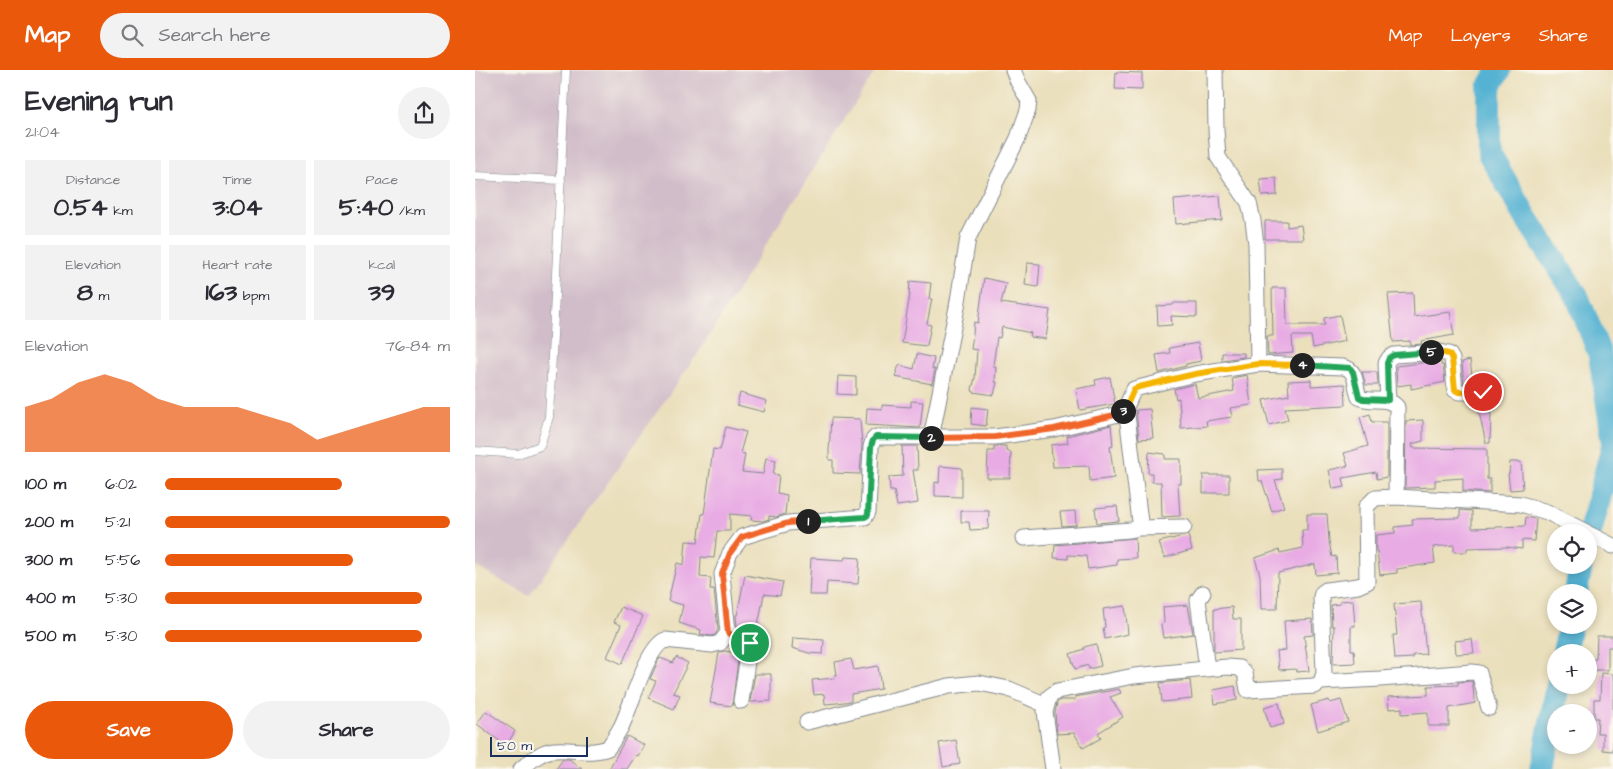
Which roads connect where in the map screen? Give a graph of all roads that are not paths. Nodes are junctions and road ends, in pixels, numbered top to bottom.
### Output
1 (566, 70) edge
2 (1013, 70) edge
3 (1215, 70) edge
4 (475, 176) edge
5 (561, 180) junction
6 (1258, 364) junction
7 (1483, 392) dead end
8 (1388, 400) junction
9 (1126, 407) junction
10 (931, 438) junction
11 (475, 451) edge
12 (1396, 497) junction
13 (1569, 524) edge
14 (1184, 526) dead end
15 (1139, 528) junction
16 (1024, 538) dead end
17 (1597, 538) edge
18 (1610, 544) edge
19 (1203, 593) dead end
20 (728, 633) junction
21 (1207, 669) junction
22 (1321, 682) junction
23 (741, 701) dead end
24 (1046, 705) junction
25 (1489, 708) dead end
26 (807, 722) dead end
27 (521, 769) edge
28 (1053, 769) edge

1 - 5 lane
2 - 10 street
3 - 6 street
4 - 5 lane
5 - 11 lane
6 - 8 street
6 - 9 street
7 - 8 street
8 - 12 street
9 - 10 street
9 - 15 street
10 - 20 street
12 - 13 street
12 - 22 street
14 - 15 street
15 - 16 street
17 - 18 street
19 - 21 street
20 - 23 street
20 - 27 street
21 - 22 street
21 - 24 street
22 - 25 street
24 - 26 street
24 - 28 street

